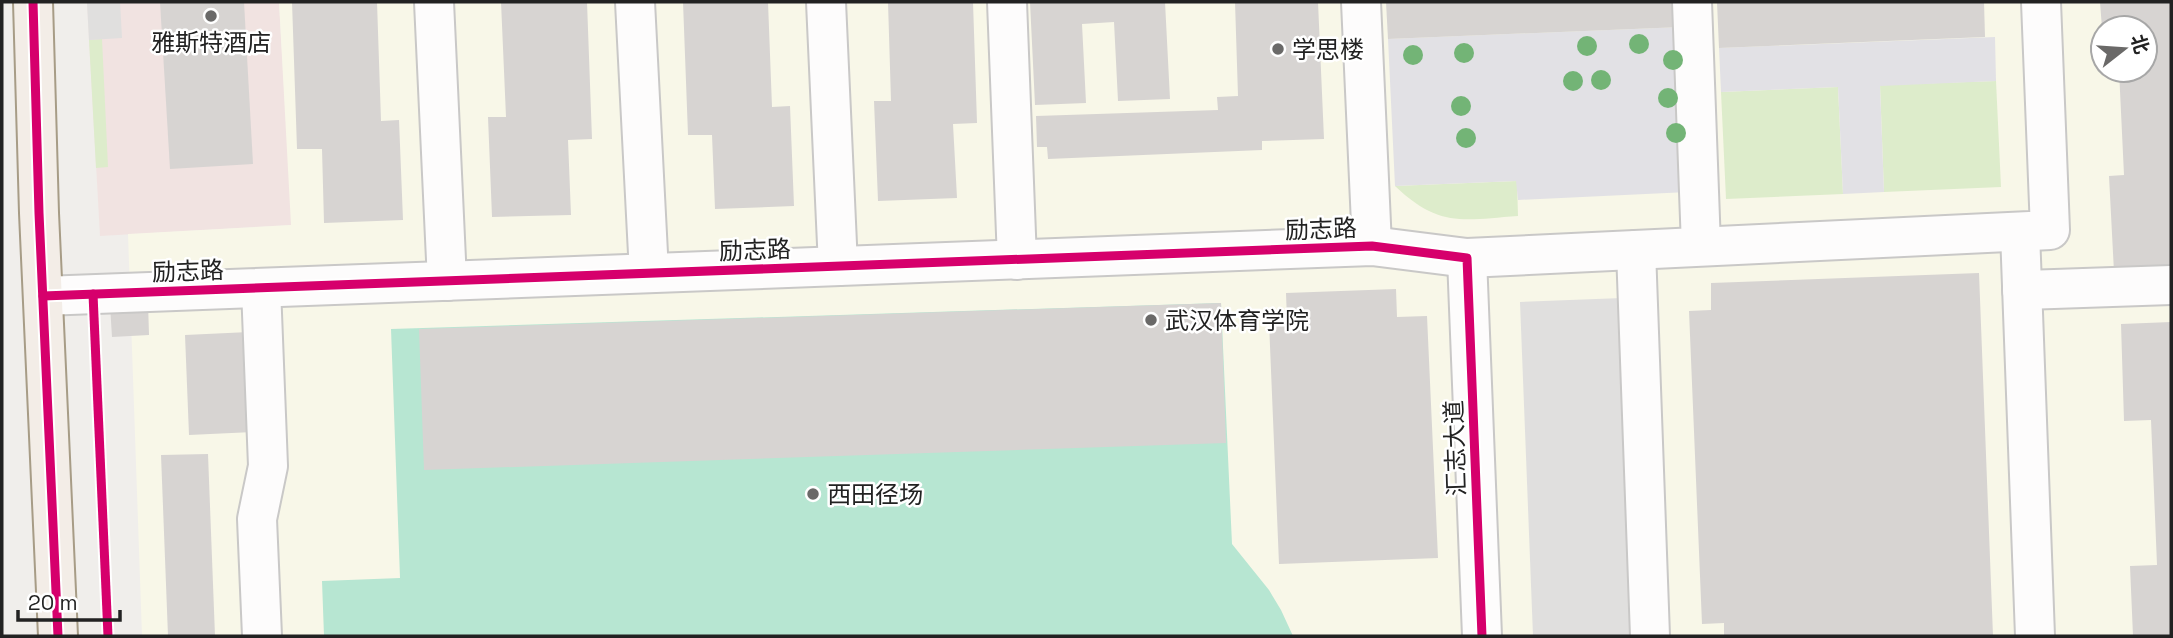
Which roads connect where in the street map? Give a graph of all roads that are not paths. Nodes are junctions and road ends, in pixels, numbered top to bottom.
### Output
1 (33, 2) edge
2 (434, 2) edge
3 (635, 2) edge
4 (826, 2) edge
5 (1007, 2) edge
6 (1361, 2) edge
7 (1692, 2) edge
8 (2041, 2) edge
9 (2020, 232) junction
10 (1372, 246) junction
11 (1701, 246) junction
12 (1636, 250) junction
13 (1467, 258) junction
14 (1017, 260) junction
15 (838, 266) junction
16 (649, 273) junction
17 (447, 281) junction
18 (2171, 285) edge
19 (261, 288) junction
20 (2022, 290) junction
21 (43, 296) junction
22 (58, 636) edge
23 (262, 636) edge
24 (1482, 636) edge
25 (1650, 636) edge
26 (2035, 636) edge

1 - 21 main road
2 - 17 street
3 - 16 street
4 - 15 street
5 - 14 street
6 - 10 street
7 - 11 street
8 - 9 street, 励志路
9 - 11 street, 励志路
9 - 20 street
10 - 13 street, 励志路
10 - 14 street, 励志路
11 - 12 street, 励志路
12 - 13 street, 励志路
12 - 25 street
13 - 24 street, 汇志大道
14 - 15 street, 励志路
15 - 16 street, 励志路
16 - 17 street, 励志路
17 - 19 street, 励志路
18 - 20 street
19 - 21 street, 励志路
19 - 23 street
20 - 26 street
21 - 22 main road

